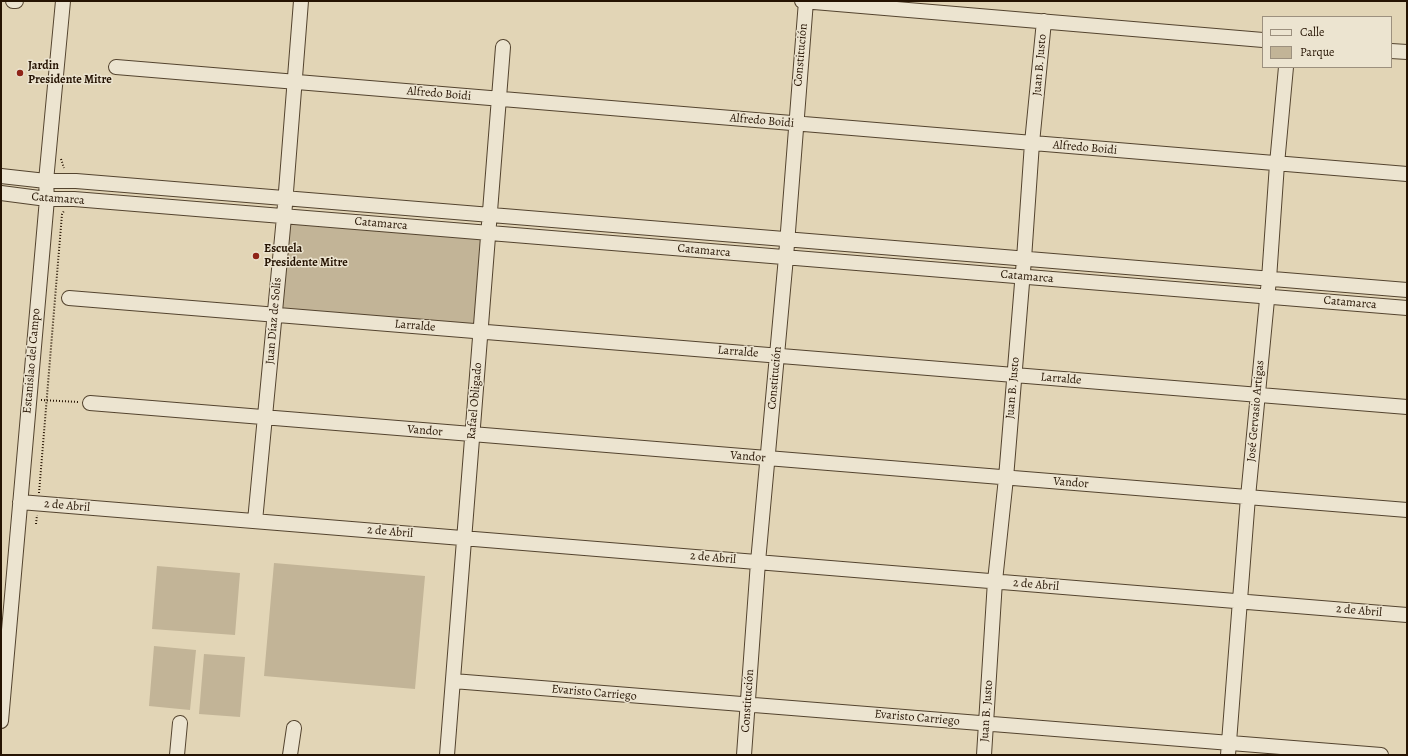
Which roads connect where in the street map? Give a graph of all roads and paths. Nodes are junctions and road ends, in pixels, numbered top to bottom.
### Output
1 (63, 1) edge
2 (301, 1) edge
3 (802, 1) edge
4 (806, 1) edge
5 (1044, 21) junction
6 (1262, 40) edge
7 (503, 47) dead end
8 (1392, 51) edge
9 (1407, 52) edge
10 (116, 67) dead end
11 (1286, 68) edge
12 (294, 82) junction
13 (499, 99) junction
14 (796, 124) junction
15 (1032, 143) junction
16 (60, 156) dead end
17 (1277, 164) junction
18 (65, 171) dead end
19 (1407, 174) edge
20 (1, 176) edge
21 (46, 181) junction
22 (1, 193) edge
23 (285, 198) junction
24 (47, 199) junction
25 (74, 200) junction
26 (490, 215) junction
27 (284, 217) junction
28 (489, 233) junction
29 (787, 240) junction
30 (786, 257) junction
31 (1024, 259) junction
32 (1022, 277) junction
33 (1269, 279) junction
34 (1407, 290) edge
35 (1267, 296) junction
36 (69, 298) dead end
37 (1407, 308) edge
38 (275, 314) junction
39 (481, 331) junction
40 (776, 356) junction
41 (1014, 375) junction
42 (1257, 395) junction
43 (29, 399) junction
44 (46, 400) junction
45 (90, 403) joint
46 (1407, 407) edge
47 (266, 418) junction
48 (472, 434) junction
49 (768, 458) junction
50 (1006, 478) junction
51 (1248, 497) junction
52 (20, 502) junction
53 (38, 503) junction
54 (1407, 510) edge
55 (255, 521) junction
56 (36, 524) dead end
57 (464, 538) junction
58 (758, 562) junction
59 (996, 581) junction
60 (1240, 601) junction
61 (1407, 615) edge
62 (453, 681) junction
63 (749, 705) junction
64 (1, 720) edge
65 (180, 723) dead end
66 (987, 724) junction
67 (294, 728) dead end
68 (1229, 749) edge
69 (177, 755) edge
70 (290, 755) edge
71 (447, 755) edge
72 (744, 755) edge
73 (984, 755) edge
74 (1382, 755) edge

1 - 21 street, Estanislao del Campo
2 - 12 street, Juan Díaz de Solís
3 - 4 street
4 - 5 street
4 - 14 street, Constitución
5 - 6 street
5 - 15 street, Juan B. Justo
7 - 13 street, Rafael Obligado
8 - 9 street
10 - 12 street, Alfredo Boidi
11 - 17 street, José Gervasio Artigas
12 - 13 street, Alfredo Boidi
12 - 23 street, Juan Díaz de Solís
13 - 14 street, Alfredo Boidi
13 - 26 street, Rafael Obligado
14 - 15 street, Alfredo Boidi
14 - 29 street, Constitución
15 - 17 street, Alfredo Boidi
15 - 31 street, Juan B. Justo
16 - 18 path
17 - 19 street, Alfredo Boidi
17 - 33 street, José Gervasio Artigas
20 - 21 street, Catamarca
21 - 23 street, Catamarca
21 - 24 street, Estanislao del Campo
22 - 24 street, Catamarca
23 - 26 street, Catamarca
23 - 27 street, Juan Díaz de Solís
24 - 25 street, Catamarca
24 - 43 street, Estanislao del Campo
25 - 27 street, Catamarca
25 - 44 path
26 - 28 street, Rafael Obligado
26 - 29 street, Catamarca
27 - 28 street, Catamarca
27 - 38 street, Juan Díaz de Solís
28 - 30 street, Catamarca
28 - 39 street, Rafael Obligado
29 - 30 street, Constitución
29 - 31 street, Catamarca
30 - 32 street, Catamarca
30 - 40 street, Constitución
31 - 32 street, Juan B. Justo
31 - 33 street, Catamarca
32 - 35 street, Catamarca
32 - 41 street, Juan B. Justo
33 - 34 street, Catamarca
33 - 35 street, José Gervasio Artigas
35 - 37 street, Catamarca
35 - 42 street, José Gervasio Artigas
36 - 38 street, Larralde
38 - 39 street, Larralde
38 - 47 street, Juan Díaz de Solís
39 - 40 street, Larralde
39 - 48 street, Rafael Obligado
40 - 41 street, Larralde
40 - 49 street, Constitución
41 - 42 street, Larralde
41 - 50 street, Juan B. Justo
42 - 46 street, Larralde
42 - 51 street, José Gervasio Artigas
43 - 44 path
43 - 52 street, Estanislao del Campo
44 - 45 path
44 - 53 path
45 - 47 street, Vandor
47 - 48 street, Vandor
47 - 55 street, Juan Díaz de Solís
48 - 49 street, Vandor
48 - 57 street, Rafael Obligado
49 - 50 street, Vandor
49 - 58 street, Constitución
50 - 51 street, Vandor
50 - 59 street, Juan B. Justo
51 - 54 street, Vandor
51 - 60 street, José Gervasio Artigas
52 - 53 street, 2 de Abril
52 - 64 street, Estanislao del Campo
53 - 55 street, 2 de Abril
53 - 56 path
55 - 57 street, 2 de Abril
57 - 58 street, 2 de Abril
57 - 62 street, Rafael Obligado
58 - 59 street, 2 de Abril
58 - 63 street, Constitución
59 - 60 street, 2 de Abril
59 - 66 street, Juan B. Justo
60 - 61 street, 2 de Abril
60 - 68 street, José Gervasio Artigas
62 - 63 street, Evaristo Carriego
62 - 71 street, Rafael Obligado
63 - 66 street, Evaristo Carriego
63 - 72 street, Constitución
65 - 69 street
66 - 68 street, Evaristo Carriego
66 - 73 street, Juan B. Justo
67 - 70 street
68 - 74 street, Evaristo Carriego

